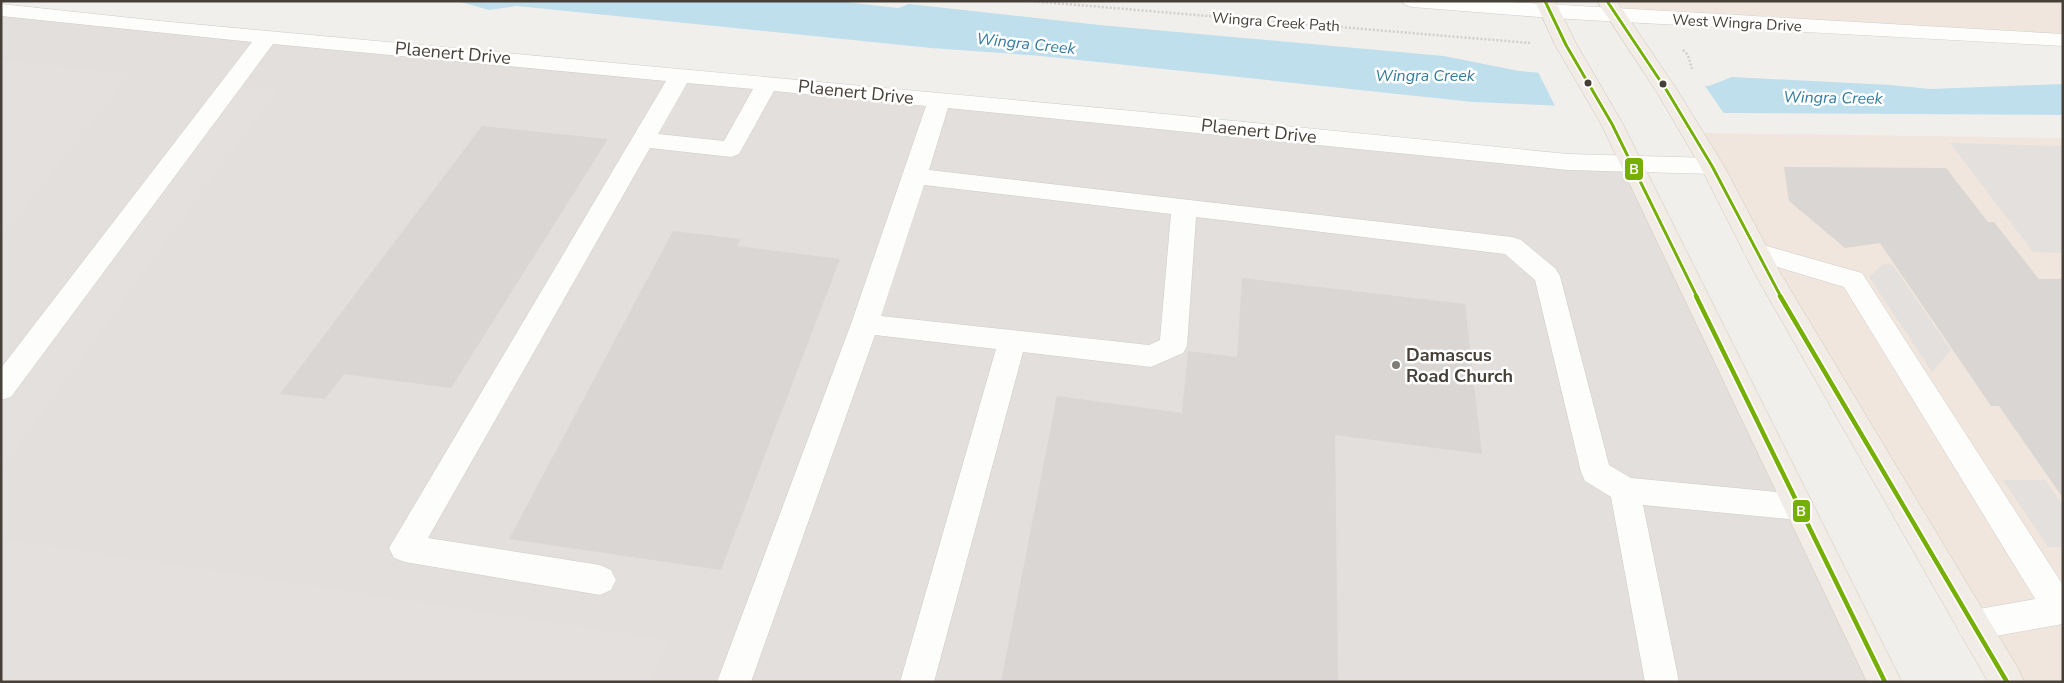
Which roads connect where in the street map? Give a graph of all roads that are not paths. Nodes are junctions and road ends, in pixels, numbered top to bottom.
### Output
1 (1412, 1) edge
2 (1548, 7) edge
3 (1612, 8) edge
4 (1, 10) edge
5 (268, 36) junction
6 (2063, 40) edge
7 (681, 75) junction
8 (767, 83) junction
9 (939, 100) junction
10 (643, 140) junction
11 (1632, 165) junction
12 (1712, 166) junction
13 (915, 176) junction
14 (1184, 208) junction
15 (1756, 252) junction
16 (865, 324) junction
17 (1012, 340) junction
18 (1, 389) edge
19 (1625, 490) junction
20 (1800, 507) junction
21 (600, 580) dead end
22 (2061, 609) edge
23 (1973, 625) junction
24 (734, 682) edge
25 (917, 682) edge
26 (1662, 682) edge
27 (1885, 682) edge
28 (2007, 682) edge

1 - 2 street, West Wingra Drive
2 - 3 street, West Wingra Drive
2 - 11 main road
3 - 6 street, West Wingra Drive
3 - 12 main road
4 - 5 street, Plaenert Drive
5 - 7 street, Plaenert Drive
5 - 18 street
7 - 8 street, Plaenert Drive
7 - 10 street
8 - 9 street, Plaenert Drive
8 - 10 street
9 - 11 street, Plaenert Drive
9 - 13 street
10 - 21 street
11 - 12 street, Plaenert Drive
11 - 20 main road
12 - 15 main road
13 - 14 street
13 - 16 street
14 - 17 street
14 - 19 street
15 - 22 street
15 - 23 main road
16 - 17 street
16 - 24 street
17 - 25 street
19 - 20 street
19 - 26 street
20 - 27 main road
22 - 23 street
23 - 28 main road

